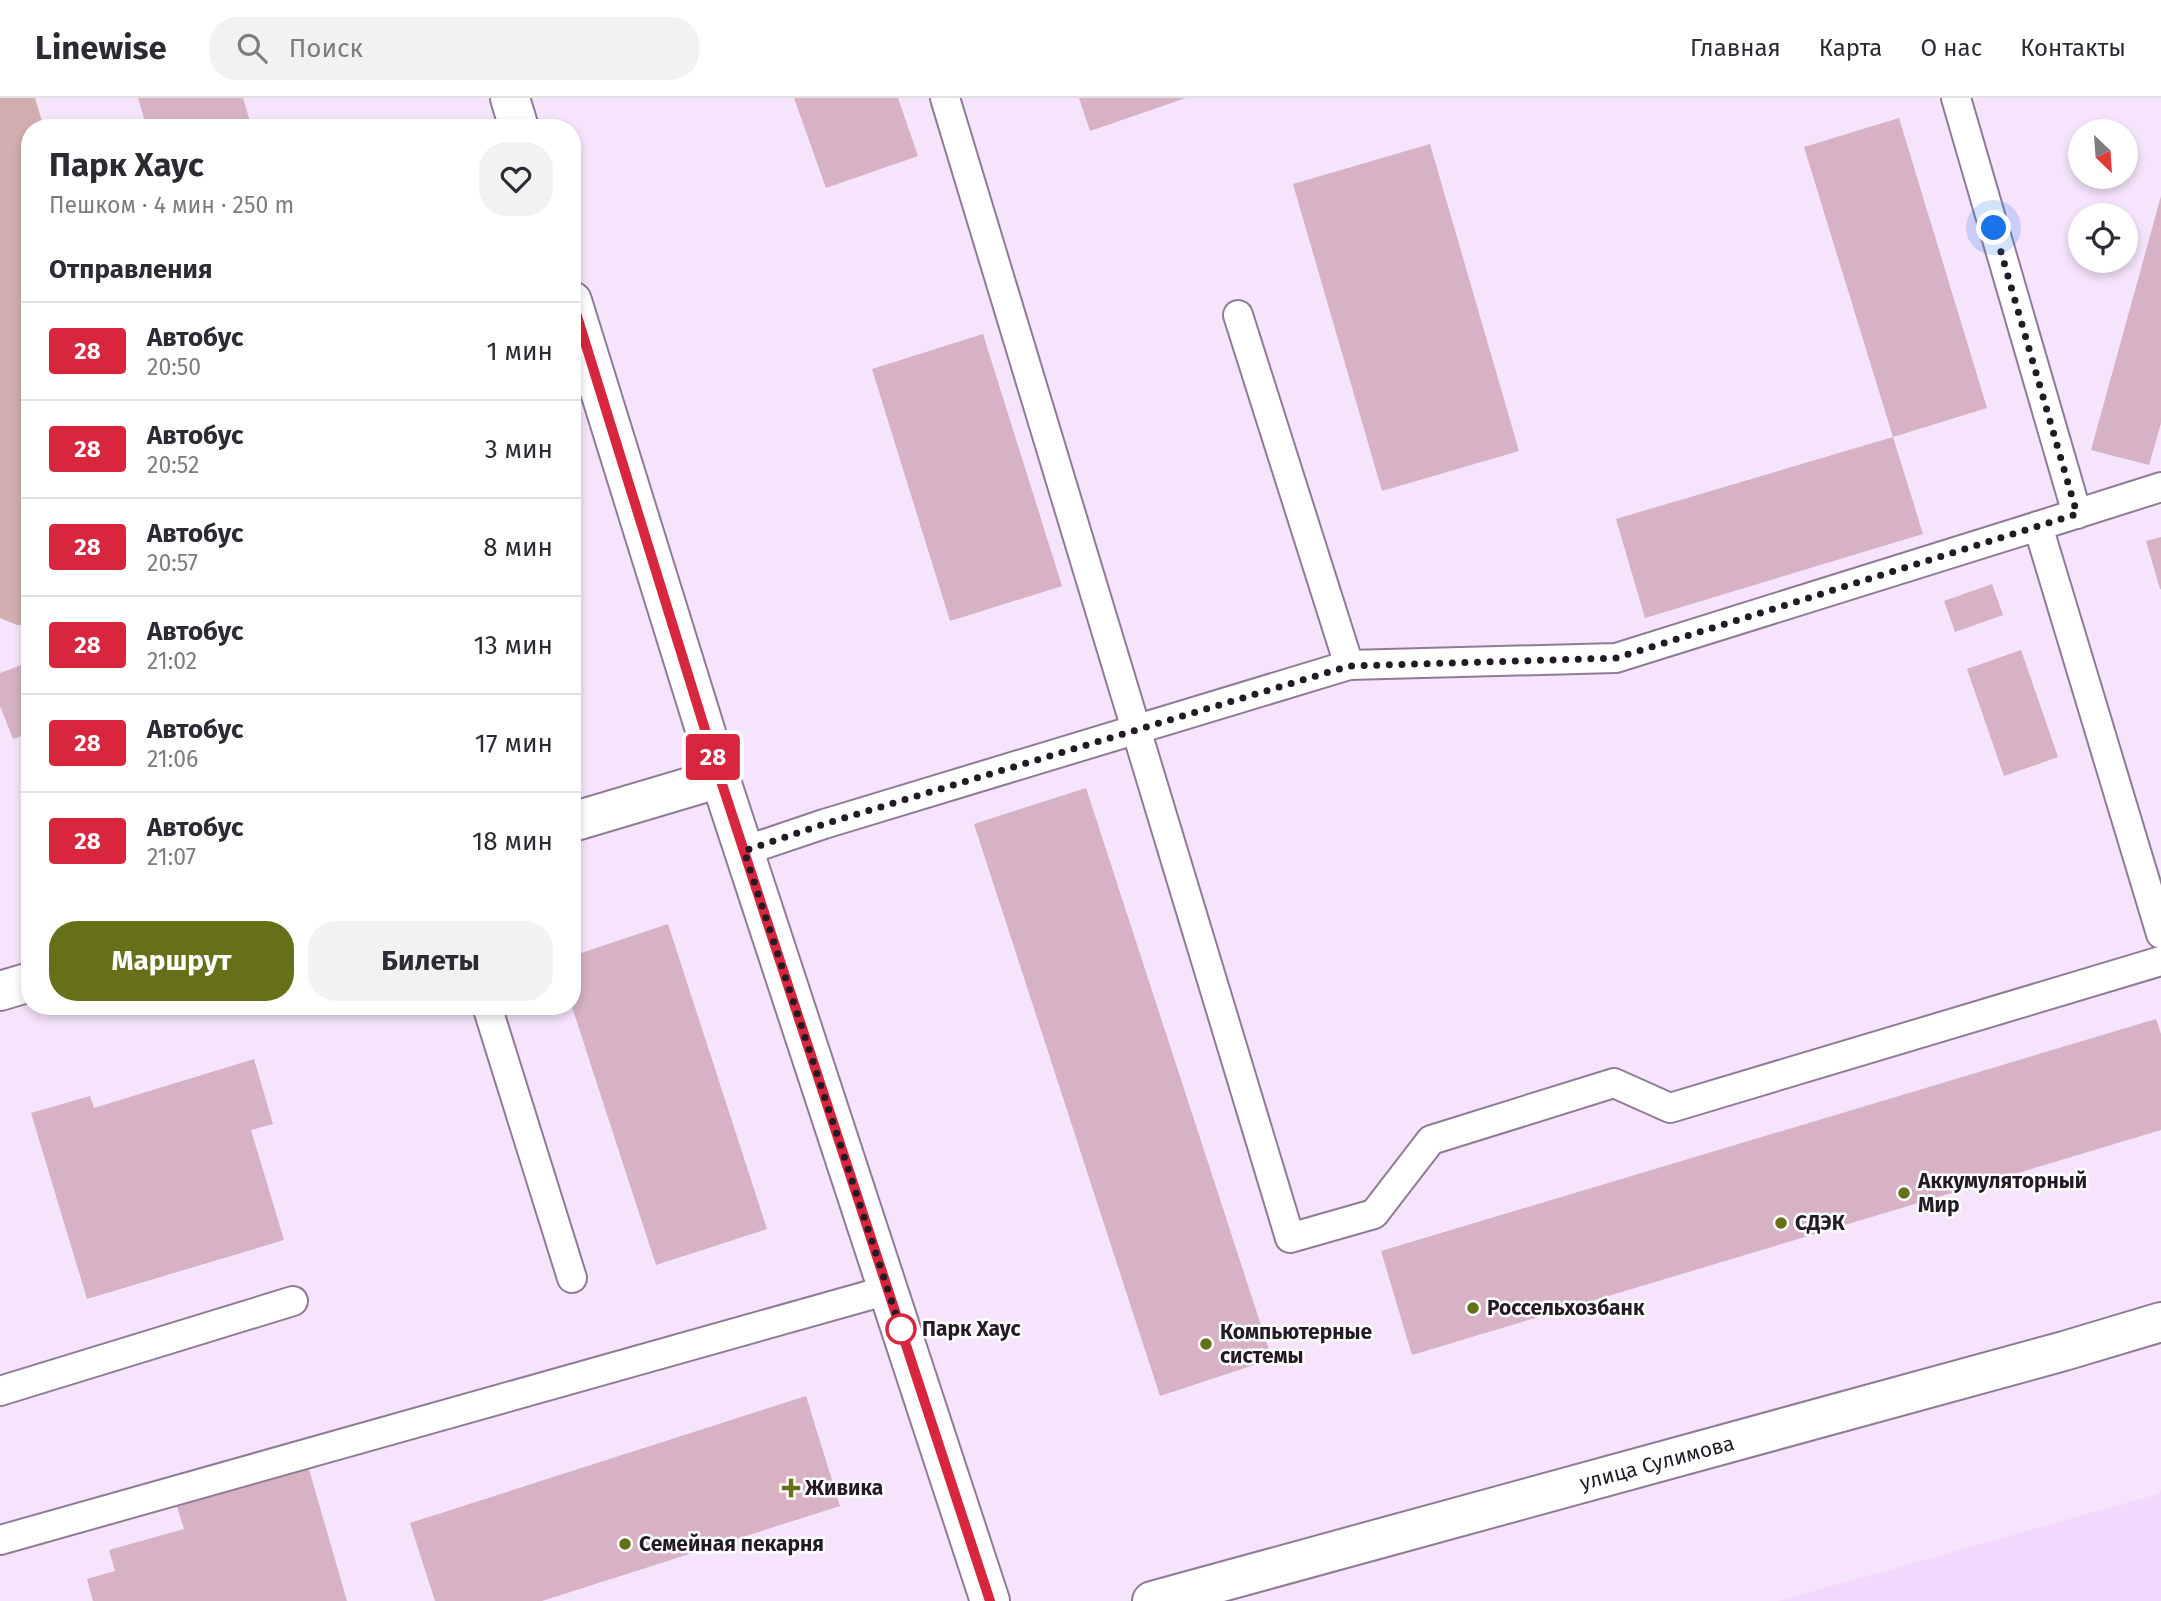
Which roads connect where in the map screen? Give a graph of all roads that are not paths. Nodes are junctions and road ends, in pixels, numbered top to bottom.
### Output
1 (510, 98) edge
2 (945, 98) edge
3 (1956, 98) edge
4 (516, 119) edge
5 (1238, 315) dead end
6 (581, 329) edge
7 (2161, 487) edge
8 (2077, 514) junction
9 (2038, 526) junction
10 (1349, 666) junction
11 (1137, 729) junction
12 (720, 778) junction
13 (581, 819) edge
14 (744, 851) junction
15 (2161, 934) edge
16 (2161, 961) edge
17 (21, 985) edge
18 (0, 991) edge
19 (490, 1015) edge
20 (572, 1278) dead end
21 (888, 1290) junction
22 (293, 1301) dead end
23 (2161, 1322) edge
24 (0, 1391) edge
25 (0, 1539) edge
26 (990, 1601) edge
27 (1152, 1601) edge

1 - 4 street
2 - 11 lane
3 - 8 lane
5 - 10 lane
6 - 12 street
7 - 8 lane
8 - 9 lane
9 - 10 lane
9 - 15 lane
10 - 11 lane
11 - 14 lane
11 - 16 lane
12 - 13 street
12 - 14 street
14 - 21 street
17 - 18 street
19 - 20 lane
21 - 25 lane
21 - 26 street
22 - 24 lane
23 - 27 street, улица Сулимова

